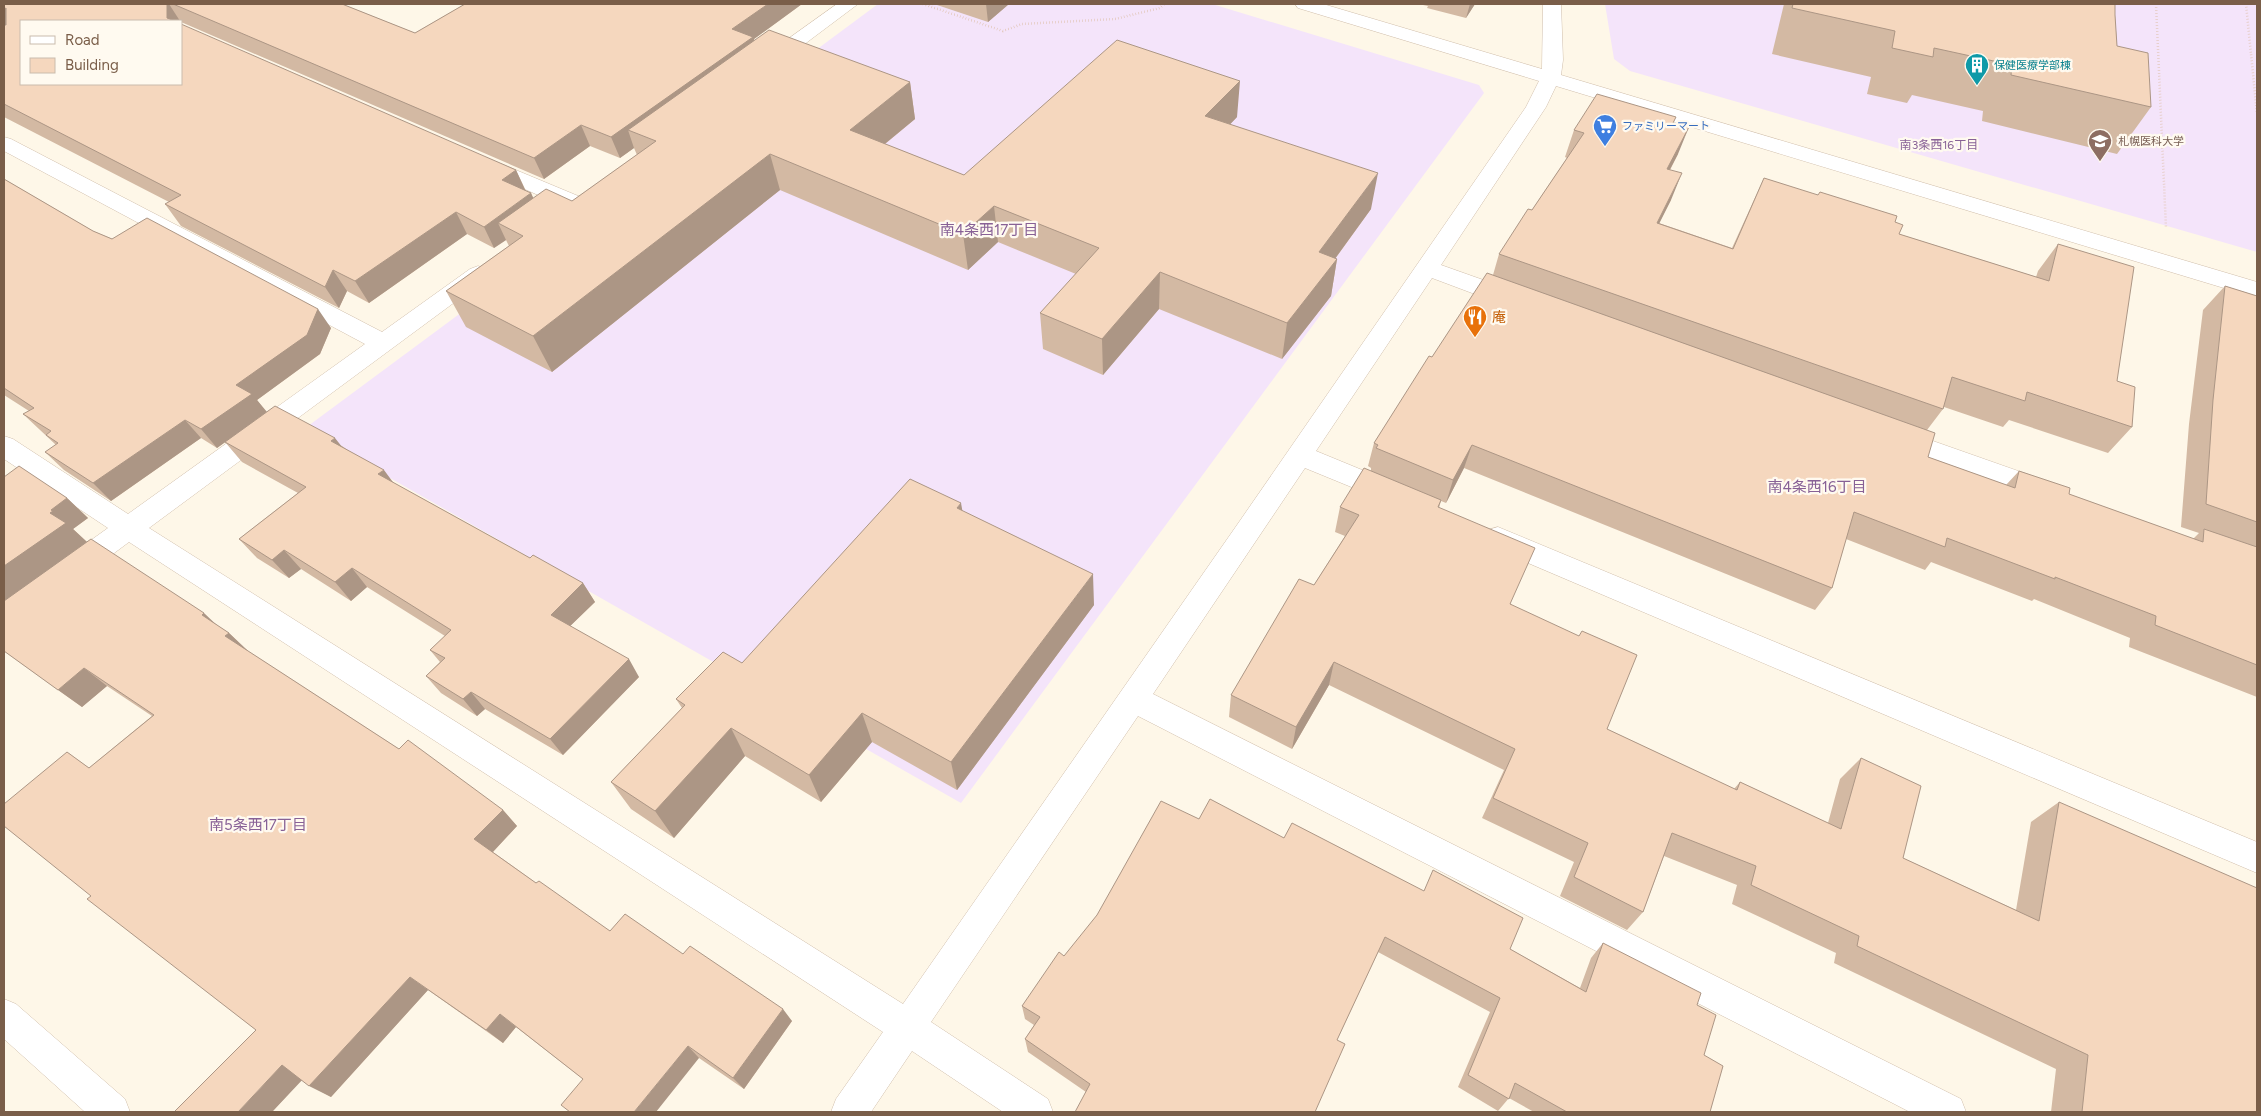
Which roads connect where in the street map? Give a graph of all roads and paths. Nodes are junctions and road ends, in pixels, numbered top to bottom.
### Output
1 (848, 4) edge
2 (923, 4) edge
3 (1164, 4) edge
4 (1309, 4) edge
5 (1552, 4) edge
6 (2156, 4) edge
7 (2246, 4) edge
8 (752, 74) edge
9 (1551, 77) junction
10 (2257, 114) edge
11 (4, 143) edge
12 (470, 157) edge
13 (551, 220) edge
14 (2167, 234) dead end
15 (495, 261) edge
16 (1427, 268) junction
17 (2257, 290) edge
18 (1536, 307) edge
19 (383, 342) junction
20 (1873, 428) edge
21 (4, 446) edge
22 (1300, 455) junction
23 (2070, 499) edge
24 (1415, 502) edge
25 (1470, 526) edge
26 (128, 528) junction
27 (57, 580) edge
28 (1133, 699) junction
29 (2257, 858) edge
30 (4, 1016) edge
31 (907, 1027) junction
32 (112, 1112) edge
33 (849, 1112) edge
34 (1035, 1112) edge
35 (1948, 1112) edge

1 - 8 street
2 - 3 path
4 - 9 street
5 - 9 street
6 - 14 path
7 - 10 path
9 - 16 street
9 - 17 street
11 - 19 street
12 - 13 street
15 - 19 street
16 - 18 street
16 - 22 street
19 - 26 street
20 - 23 street
21 - 26 street
22 - 24 street
22 - 28 street
25 - 29 street
26 - 27 street
26 - 31 street
28 - 31 street
28 - 35 street
30 - 32 street
31 - 33 street
31 - 34 street

